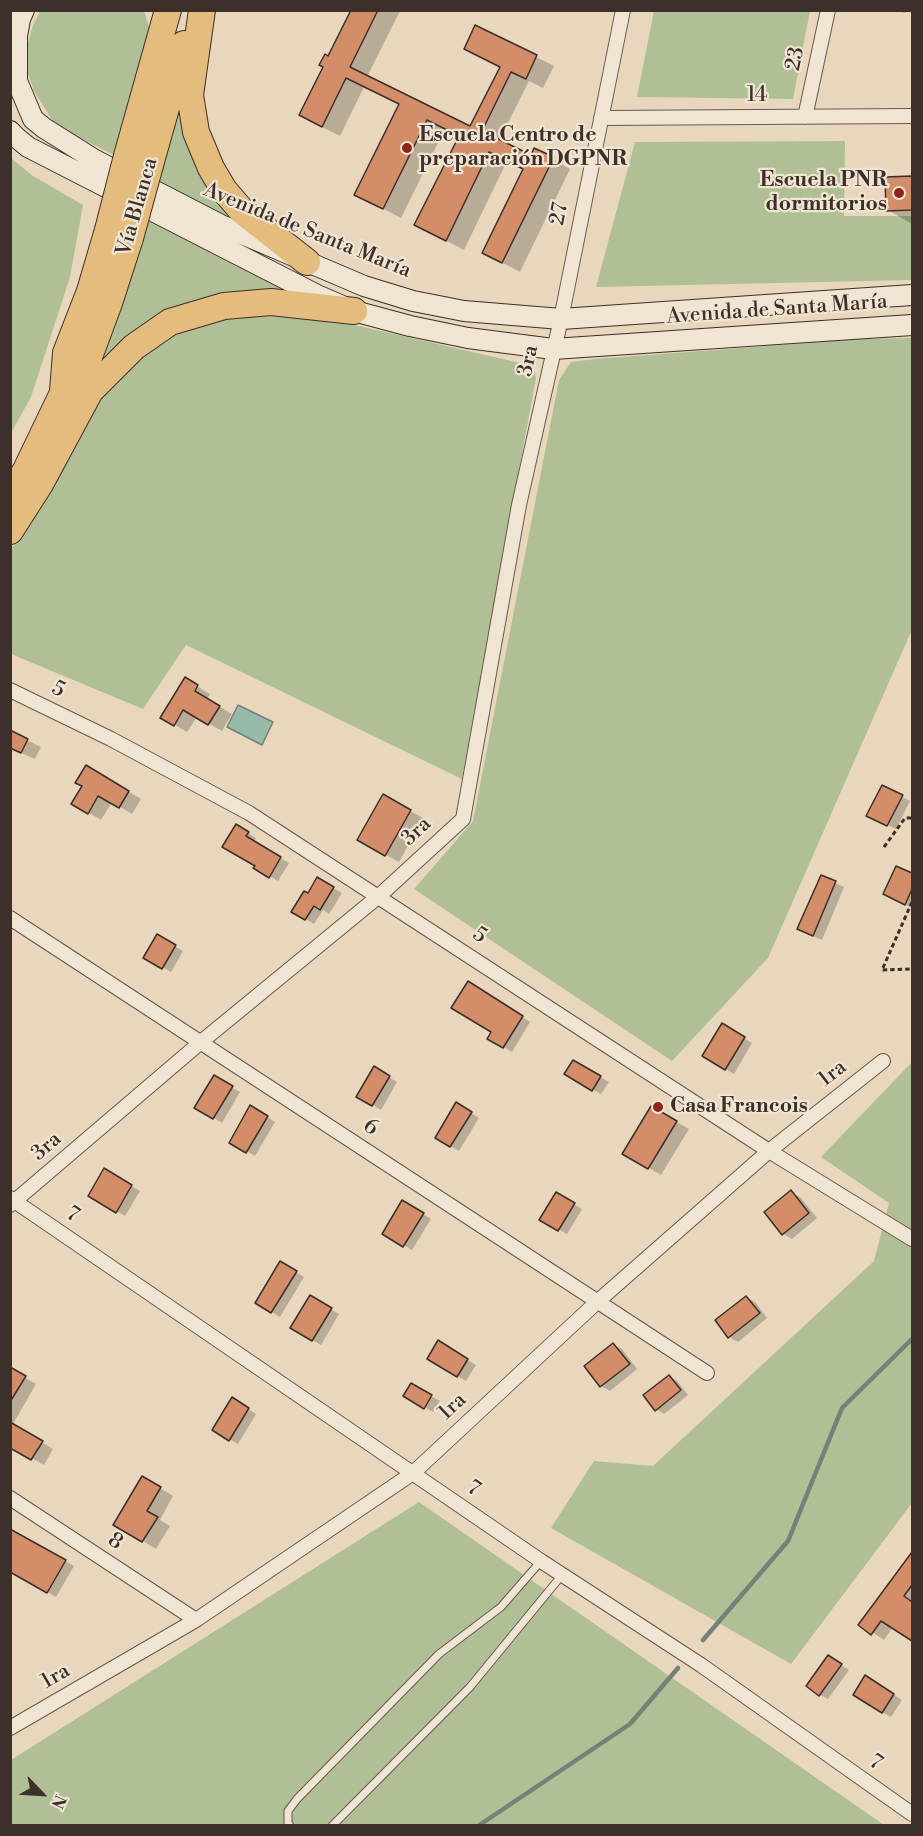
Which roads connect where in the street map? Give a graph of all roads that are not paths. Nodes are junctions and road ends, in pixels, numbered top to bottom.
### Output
1 (24, 10) edge
2 (150, 10) edge
3 (193, 10) edge
4 (202, 10) edge
5 (623, 10) edge
6 (828, 10) edge
7 (164, 22) edge
8 (912, 116) edge
9 (805, 117) junction
10 (601, 118) junction
11 (10, 130) edge
12 (138, 161) junction
13 (307, 262) junction
14 (912, 296) edge
15 (354, 311) junction
16 (561, 319) junction
17 (912, 325) edge
18 (553, 349) junction
19 (10, 496) edge
20 (10, 531) edge
21 (10, 690) edge
22 (379, 896) junction
23 (10, 918) edge
24 (201, 1042) junction
25 (883, 1061) dead end
26 (769, 1151) junction
27 (12, 1202) edge
28 (912, 1239) edge
29 (597, 1302) junction
30 (707, 1373) dead end
31 (413, 1473) junction
32 (10, 1498) edge
33 (541, 1561) junction
34 (562, 1575) junction
35 (196, 1620) junction
36 (10, 1728) edge
37 (912, 1814) edge
38 (290, 1826) edge
39 (332, 1826) edge

1 - 13 street, Avenida de Santa María
2 - 7 highway
3 - 12 highway, Vía Blanca
4 - 13 highway
5 - 10 street, 27
6 - 9 street, 23
7 - 12 highway, Vía Blanca
8 - 9 street, 14
9 - 10 street, 14
10 - 16 street, 27
11 - 15 street, Avenida de Santa María
12 - 19 highway, Vía Blanca, bridge
13 - 16 street, Avenida de Santa María
14 - 16 street, Avenida de Santa María
15 - 18 street, Avenida de Santa María
15 - 20 highway
16 - 18 street, 3ra
17 - 18 street, Avenida de Santa María
18 - 22 street, 3ra
21 - 22 street, 5
22 - 24 street, 3ra
22 - 26 street, 5
23 - 24 street, 6
24 - 27 street, 3ra
24 - 29 street, 6
25 - 26 street, 1ra
26 - 28 street, 5
26 - 29 street, 1ra
27 - 31 street, 7
29 - 30 street, 6
29 - 31 street, 1ra
31 - 33 street, 7
31 - 35 street, 1ra
32 - 35 street, 8
33 - 34 street, 7
33 - 38 lane
34 - 37 street, 7
34 - 39 lane
35 - 36 street, 1ra

